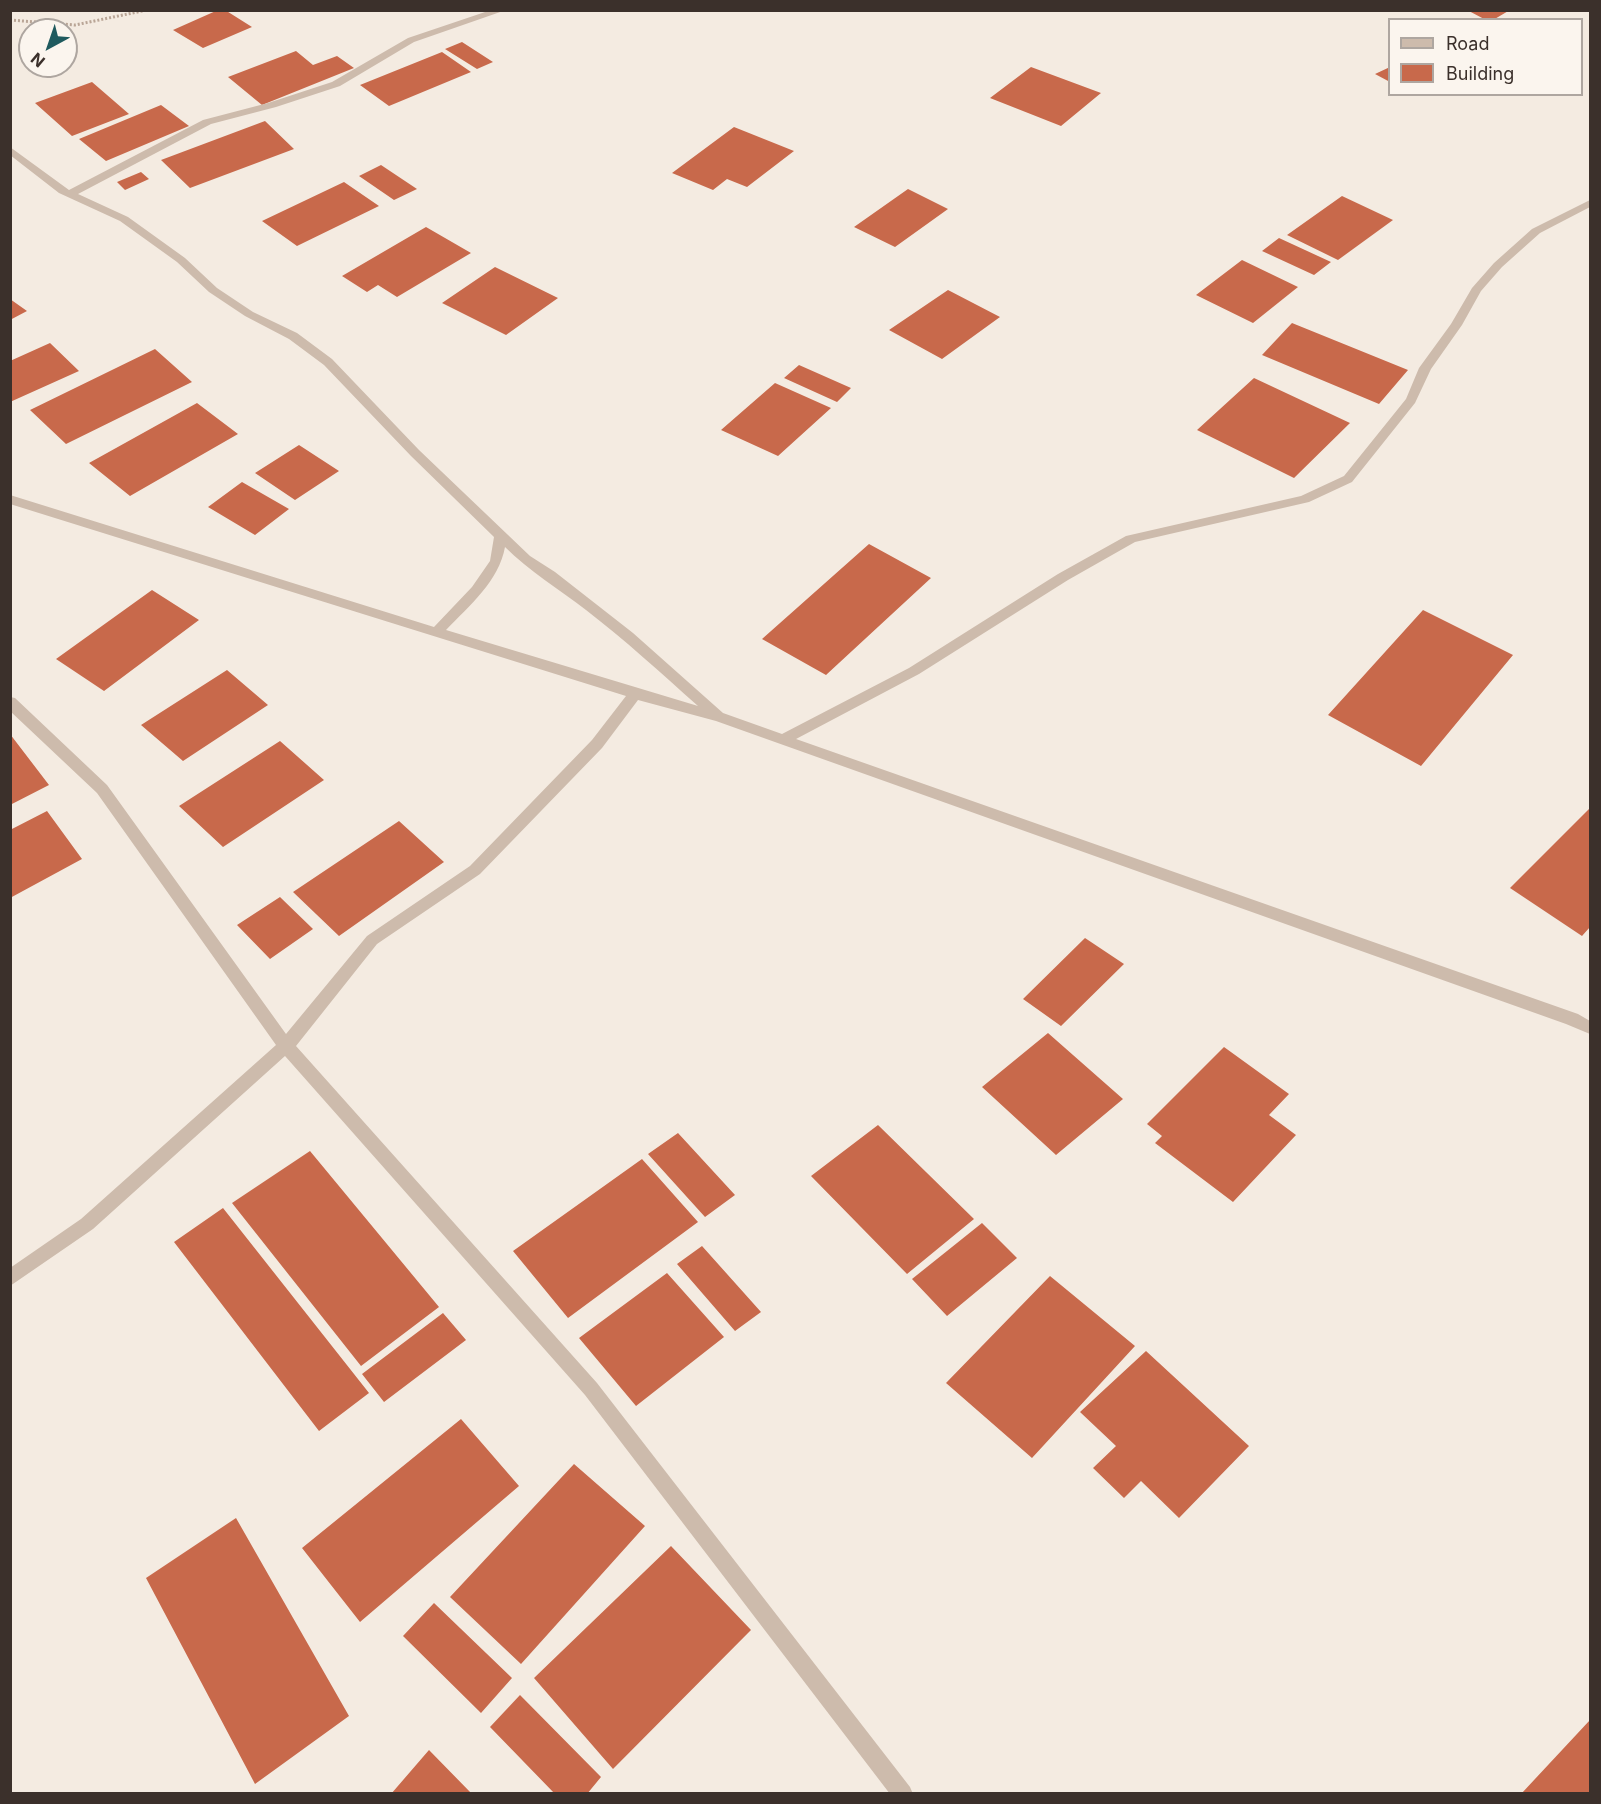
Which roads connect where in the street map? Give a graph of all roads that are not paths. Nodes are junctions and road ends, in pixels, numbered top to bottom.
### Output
1 (502, 10) edge
2 (10, 150) edge
3 (69, 194) junction
4 (1590, 203) edge
5 (10, 499) edge
6 (501, 536) junction
7 (436, 633) junction
8 (635, 694) junction
9 (10, 702) edge
10 (719, 717) junction
11 (782, 740) junction
12 (1590, 1028) edge
13 (286, 1046) junction
14 (10, 1278) edge
15 (903, 1794) edge

1 - 3 street
2 - 3 street
3 - 6 street
4 - 11 street
5 - 7 street
6 - 7 street
6 - 10 street
7 - 8 street
8 - 10 street
8 - 13 street
9 - 13 street
10 - 11 street
11 - 12 street
13 - 14 street
13 - 15 street

